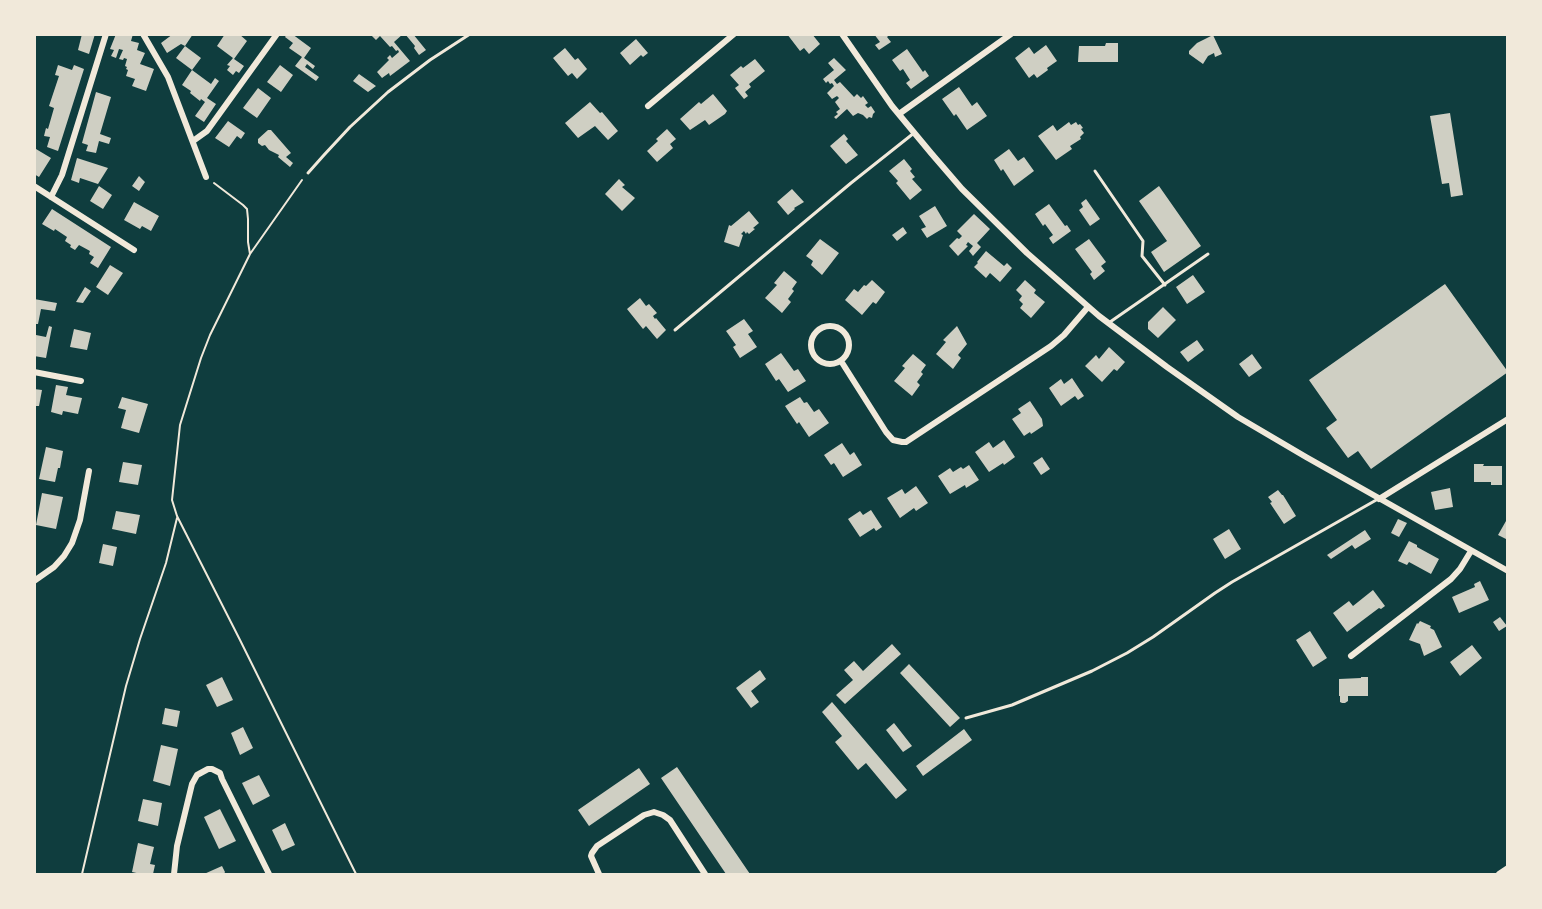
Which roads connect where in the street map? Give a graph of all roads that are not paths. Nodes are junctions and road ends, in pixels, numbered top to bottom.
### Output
1 (106, 34) edge
2 (143, 34) edge
3 (277, 34) edge
4 (470, 34) edge
5 (734, 34) edge
6 (842, 34) edge
7 (1011, 34) edge
8 (648, 106) dead end
9 (899, 114) junction
10 (914, 133) junction
11 (193, 141) junction
12 (1095, 171) dead end
13 (308, 173) road end
14 (206, 177) road end
15 (34, 186) edge
16 (51, 197) junction
17 (134, 250) dead end
18 (1208, 254) dead end
19 (1165, 285) junction
20 (1088, 307) junction
21 (1109, 323) junction
22 (675, 330) dead end
23 (841, 361) junction
24 (34, 372) edge
25 (81, 381) dead end
26 (1508, 419) edge
27 (89, 471) dead end
28 (1379, 499) junction
29 (1471, 551) junction
30 (1508, 571) edge
31 (34, 581) edge
32 (1351, 656) dead end
33 (966, 718) dead end
34 (1508, 868) edge
35 (174, 874) edge
36 (269, 874) edge
37 (599, 874) edge
38 (705, 874) edge
39 (1499, 874) edge

1 - 16 street
2 - 11 street
3 - 11 street
4 - 13 lane
5 - 8 street
6 - 9 street
7 - 9 street
9 - 10 street
10 - 20 street
10 - 22 lane
11 - 14 street
12 - 19 lane
15 - 16 street
16 - 17 street
18 - 19 lane
19 - 21 lane
20 - 21 street
20 - 23 street
21 - 28 street
23 - 23 street
24 - 25 street
26 - 28 street
27 - 31 street
28 - 29 street
28 - 33 lane
29 - 30 street
29 - 32 street
34 - 39 street
35 - 36 street
37 - 38 street

